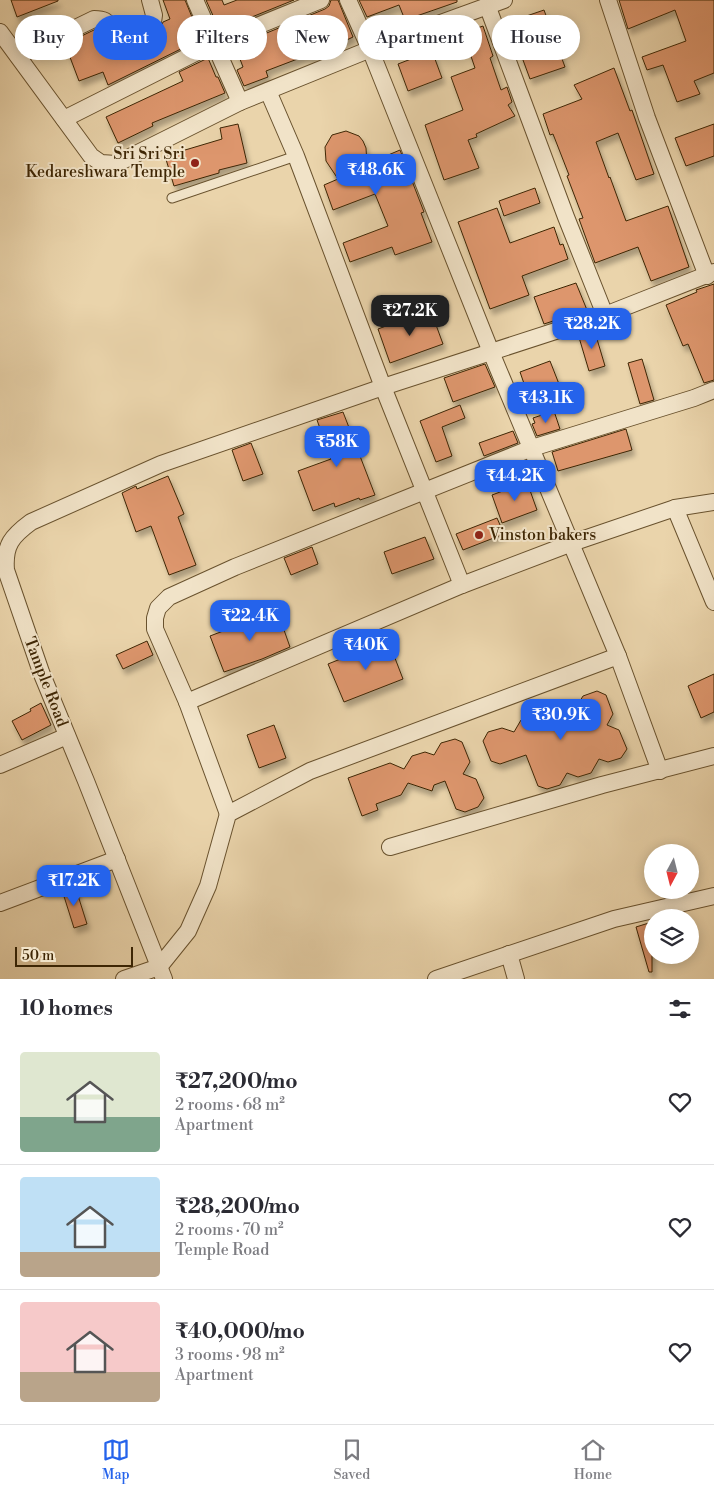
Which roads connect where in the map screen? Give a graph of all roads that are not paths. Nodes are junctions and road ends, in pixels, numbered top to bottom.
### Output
1 (150, 0) edge
2 (195, 0) edge
3 (321, 0) edge
4 (348, 0) edge
5 (504, 0) edge
6 (608, 0) edge
7 (487, 5) junction
8 (201, 15) edge
9 (460, 15) edge
10 (267, 22) edge
11 (358, 22) edge
12 (83, 24) edge
13 (0, 32) edge
14 (15, 52) edge
15 (358, 54) edge
16 (21, 60) edge
17 (181, 60) edge
18 (220, 60) edge
19 (374, 60) edge
20 (268, 91) junction
21 (240, 102) junction
22 (64, 119) junction
23 (296, 156) junction
24 (172, 198) dead end
25 (710, 274) edge
26 (605, 314) junction
27 (491, 352) junction
28 (382, 387) junction
29 (714, 390) edge
30 (532, 448) junction
31 (424, 492) junction
32 (714, 502) edge
33 (675, 508) junction
34 (5, 539) edge
35 (572, 543) junction
36 (462, 585) junction
37 (714, 602) edge
38 (618, 656) junction
39 (187, 702) junction
40 (67, 736) junction
41 (714, 756) edge
42 (0, 765) edge
43 (660, 770) junction
44 (228, 814) junction
45 (390, 847) dead end
46 (117, 859) junction
47 (714, 896) edge
48 (0, 903) edge
49 (509, 954) junction
50 (161, 973) edge
51 (124, 979) edge
52 (436, 979) edge
53 (516, 979) edge

1 - 12 street
2 - 8 street
3 - 10 street
4 - 11 street
5 - 7 street
6 - 25 street
7 - 9 street
7 - 26 street
13 - 14 street
15 - 20 street
16 - 22 street
17 - 22 street
18 - 21 street
19 - 27 street
20 - 21 street
20 - 23 street
21 - 22 street
23 - 24 lane
23 - 28 street
25 - 26 street, Tample Road
26 - 27 street, Tample Road
27 - 28 street, Tample Road
27 - 30 street
28 - 31 street
28 - 34 street, Tample Road
29 - 30 street
30 - 31 street
30 - 35 street
31 - 36 street
31 - 39 street
32 - 33 street
33 - 35 street
33 - 37 street
34 - 40 street, Tample Road
35 - 36 street
35 - 38 street
36 - 39 street
38 - 43 street
38 - 44 street
39 - 44 street
40 - 42 street
40 - 46 street, Tample Road
41 - 43 street
43 - 45 street
44 - 50 street
46 - 48 street
46 - 50 street, Tample Road
47 - 49 street
49 - 52 street
49 - 53 street
50 - 51 street

